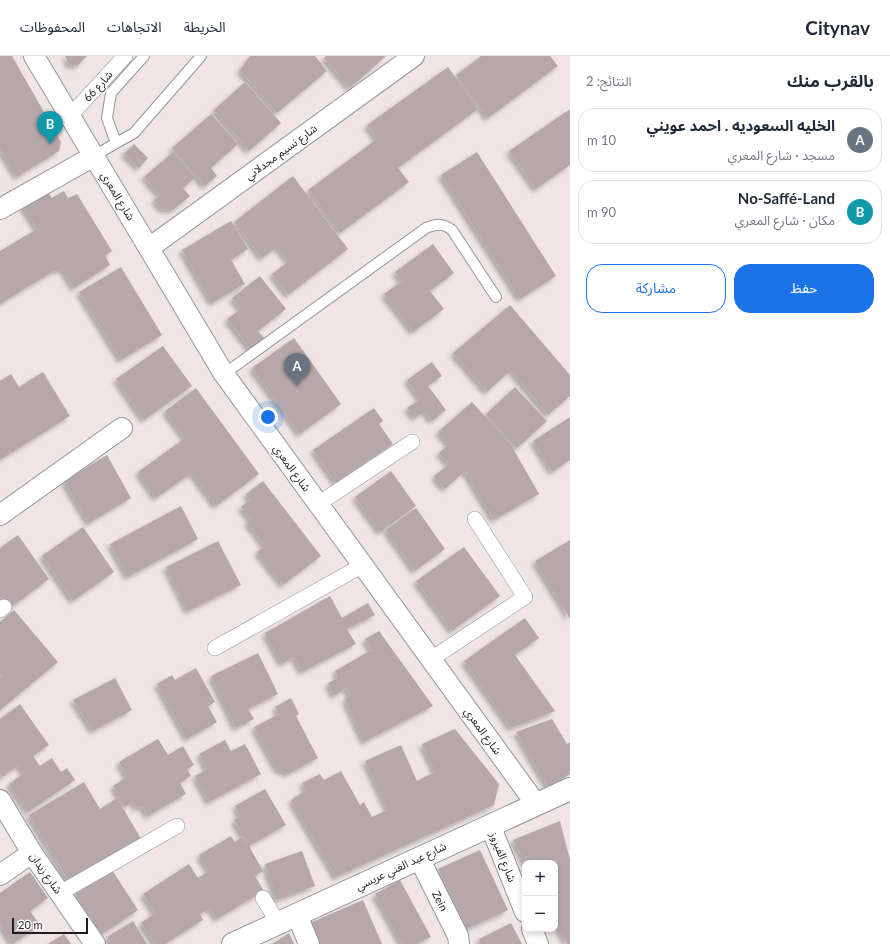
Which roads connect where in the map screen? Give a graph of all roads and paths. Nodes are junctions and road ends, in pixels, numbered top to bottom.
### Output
1 (34, 56) edge
2 (125, 56) edge
3 (144, 56) edge
4 (201, 56) edge
5 (414, 56) edge
6 (70, 116) junction
7 (116, 143) junction
8 (94, 156) junction
9 (0, 209) edge
10 (149, 248) junction
11 (496, 297) dead end
12 (224, 374) junction
13 (122, 428) dead end
14 (412, 442) dead end
15 (318, 504) junction
16 (0, 515) edge
17 (475, 519) dead end
18 (362, 565) junction
19 (215, 648) dead end
20 (431, 659) junction
21 (570, 789) edge
22 (0, 800) edge
23 (536, 804) junction
24 (490, 825) junction
25 (177, 826) dead end
26 (32, 853) junction
27 (418, 858) junction
28 (0, 875) edge
29 (60, 893) junction
30 (263, 898) dead end
31 (522, 905) edge
32 (288, 919) junction
33 (533, 932) edge
34 (94, 944) edge
35 (233, 944) edge
36 (309, 944) edge
37 (459, 944) edge
38 (538, 944) edge

1 - 6 street, شارع المعري
2 - 6 street, شارع 66
3 - 7 lane
4 - 7 lane
5 - 10 street, شارع نسيم مجدلاني
6 - 8 street, شارع المعري
7 - 8 lane
8 - 9 street
8 - 10 street, شارع المعري
10 - 12 street, شارع المعري
11 - 12 lane
12 - 15 street, شارع المعري
13 - 16 street
14 - 15 street
15 - 18 street, شارع المعري
17 - 20 street
18 - 19 street
18 - 20 street, شارع المعري
20 - 23 street, شارع المعري
21 - 23 street, شارع عبد الغني عريسي
22 - 26 street, شارع زيدان
23 - 24 street, شارع عبد الغني عريسي
24 - 27 street, شارع عبد الغني عريسي
24 - 31 street, شارع الفيروز
25 - 29 street
26 - 28 street
26 - 29 street, شارع زيدان
27 - 32 street, شارع عبد الغني عريسي
27 - 37 street, Zein
29 - 34 street, شارع زيدان
30 - 32 street
32 - 35 street, شارع عبد الغني عريسي
32 - 36 street
33 - 38 street

